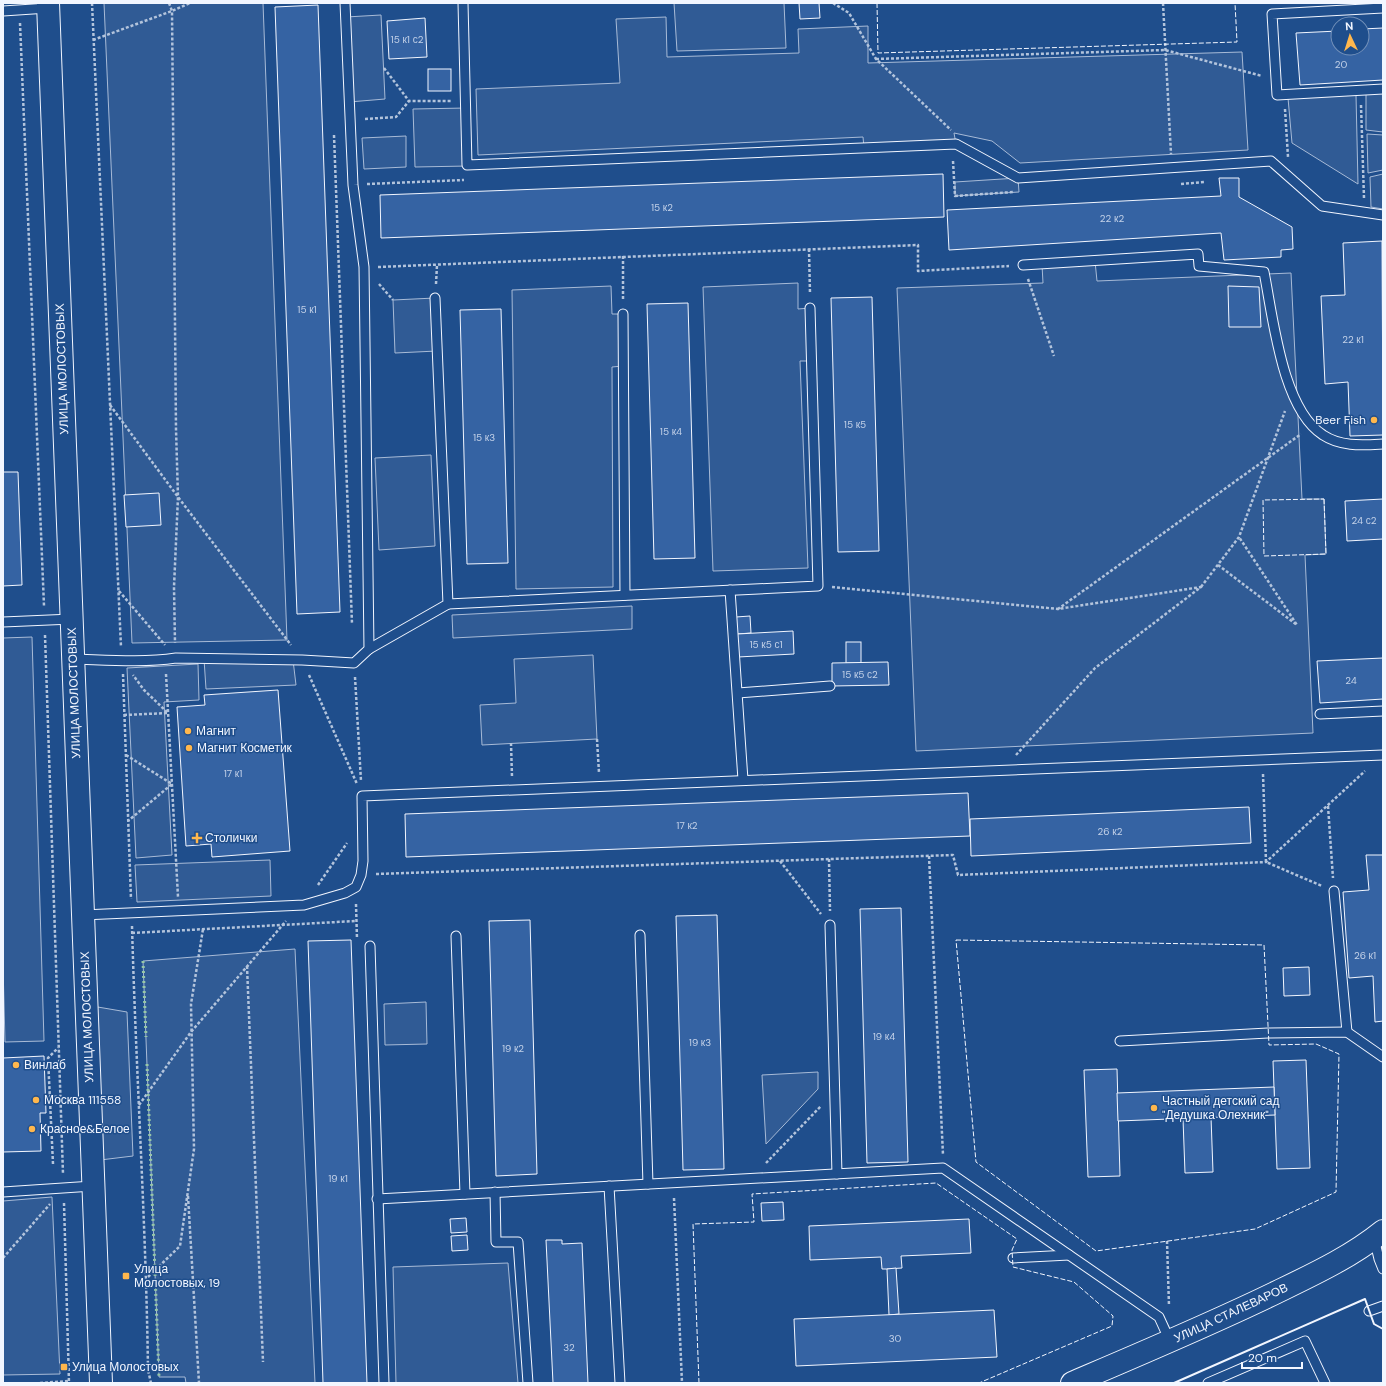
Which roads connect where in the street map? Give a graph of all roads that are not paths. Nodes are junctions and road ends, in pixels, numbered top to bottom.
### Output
1 (345, 3) edge
2 (463, 3) edge
3 (48, 6) edge
4 (1383, 8) edge
5 (3, 12) edge
6 (1383, 89) edge
7 (1383, 215) edge
8 (1023, 266) road end
9 (436, 298) road end
10 (810, 308) road end
11 (623, 314) road end
12 (1383, 444) edge
13 (730, 590) junction
14 (625, 595) junction
15 (448, 604) junction
16 (72, 619) junction
17 (3, 622) edge
18 (369, 649) junction
19 (73, 658) junction
20 (830, 686) dead end
21 (738, 693) junction
22 (1383, 711) edge
23 (1320, 714) dead end
24 (1383, 755) edge
25 (743, 780) junction
26 (1334, 891) road end
27 (83, 915) junction
28 (830, 925) road end
29 (640, 934) dead end
30 (456, 936) dead end
31 (370, 946) dead end
32 (1347, 1032) junction
33 (1120, 1041) dead end
34 (1383, 1057) edge
35 (837, 1174) junction
36 (648, 1184) junction
37 (93, 1186) junction
38 (609, 1186) junction
39 (3, 1192) edge
40 (495, 1192) junction
41 (464, 1194) junction
42 (377, 1199) junction
43 (1378, 1234) edge
44 (1069, 1255) junction
45 (1013, 1258) dead end
46 (1383, 1269) edge
47 (1383, 1306) edge
48 (1369, 1311) dead end
49 (1170, 1341) junction
50 (101, 1383) edge
51 (384, 1383) edge
52 (528, 1383) edge
53 (620, 1383) edge
54 (1072, 1383) edge
55 (1208, 1383) edge
56 (1325, 1383) edge

1 - 18 lane
2 - 7 lane
3 - 5 lane
3 - 16 street, УЛИЦА МОЛОСТОВЫХ
4 - 6 lane
8 - 12 lane
9 - 15 lane
10 - 13 lane
11 - 14 lane
13 - 14 lane
13 - 21 lane
14 - 15 lane
15 - 18 lane
16 - 17 lane
16 - 19 street, УЛИЦА МОЛОСТОВЫХ
18 - 19 lane
19 - 27 street, УЛИЦА МОЛОСТОВЫХ
20 - 21 lane
21 - 25 lane
22 - 23 lane
24 - 25 lane
25 - 27 lane
26 - 32 lane
27 - 37 street, УЛИЦА МОЛОСТОВЫХ
28 - 35 lane
29 - 36 lane
30 - 41 lane
31 - 42 lane
32 - 33 lane
32 - 34 lane
35 - 36 lane
35 - 44 lane
36 - 38 lane
37 - 39 lane
37 - 50 street, УЛИЦА МОЛОСТОВЫХ
38 - 40 lane
38 - 53 lane
40 - 41 lane
40 - 52 lane
41 - 42 lane
42 - 51 lane
43 - 46 lane
43 - 49 street, УЛИЦА СТАЛЕВАРОВ
44 - 45 lane
44 - 49 lane
47 - 48 lane
49 - 54 street, УЛИЦА СТАЛЕВАРОВ
55 - 56 lane

